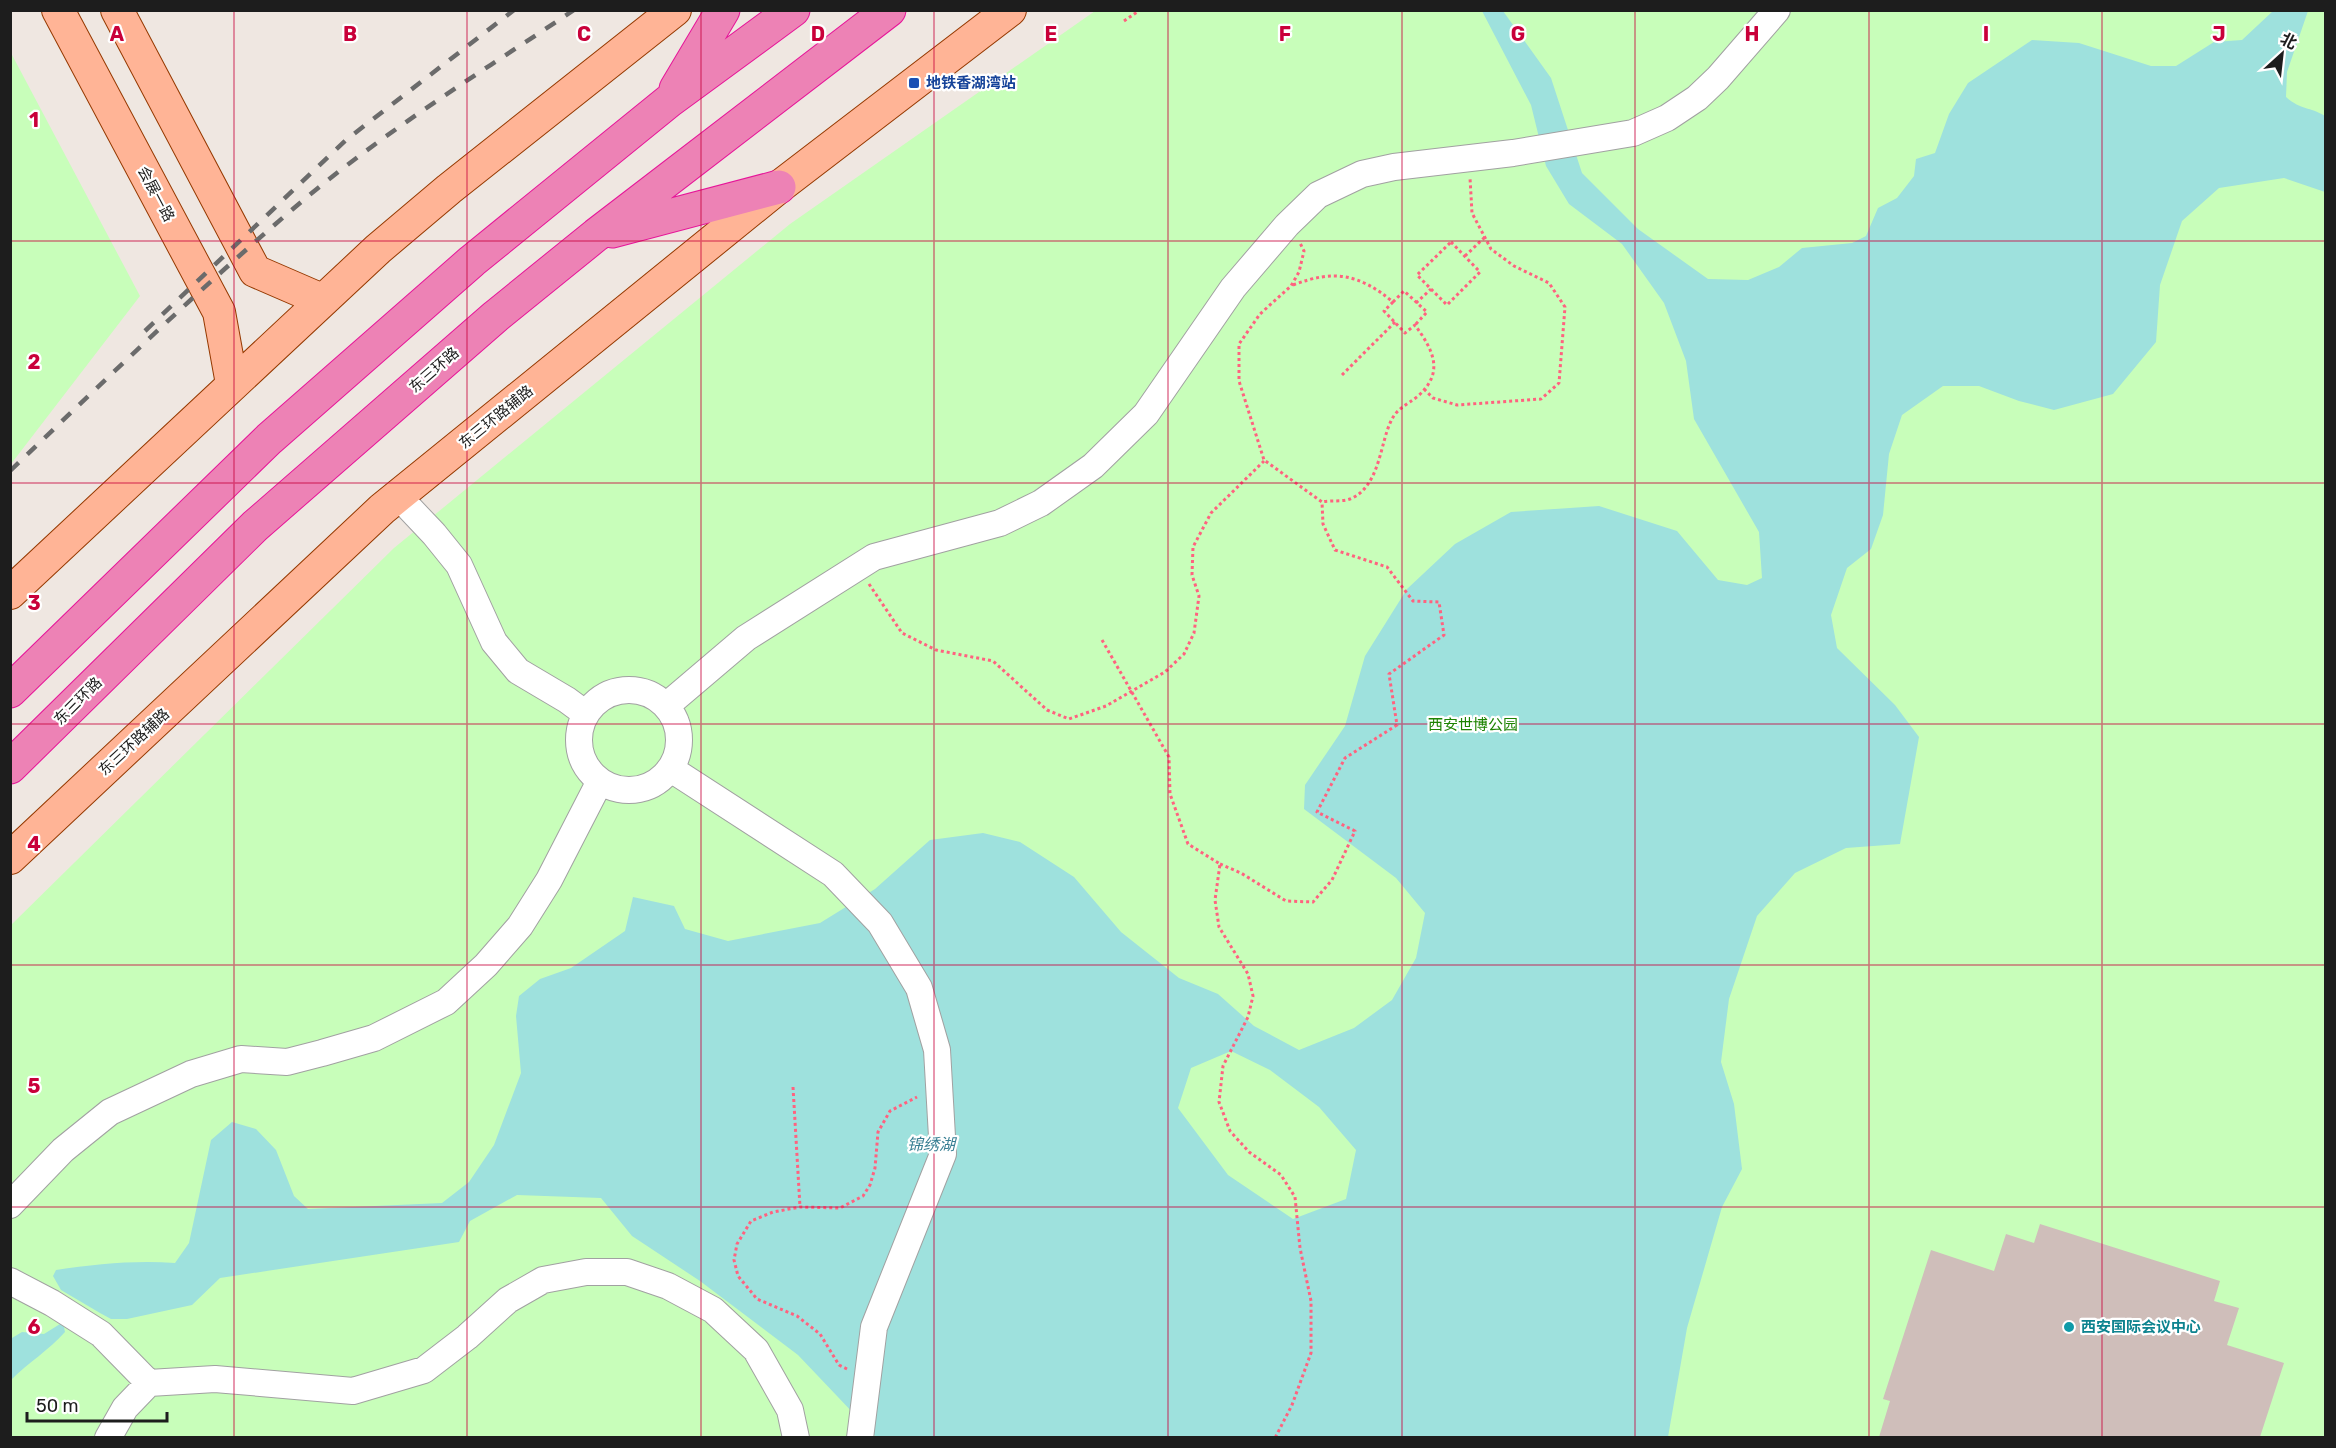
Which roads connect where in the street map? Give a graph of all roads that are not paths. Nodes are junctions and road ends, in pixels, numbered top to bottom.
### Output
1 (58, 10) edge
2 (117, 10) edge
3 (675, 10) edge
4 (723, 10) edge
5 (793, 10) edge
6 (889, 10) edge
7 (1010, 10) edge
8 (1777, 10) edge
9 (669, 101) junction
10 (779, 186) junction
11 (596, 236) junction
12 (322, 300) junction
13 (232, 384) junction
14 (398, 496) junction
15 (10, 593) edge
16 (10, 691) edge
17 (666, 706) junction
18 (586, 714) junction
19 (10, 767) edge
20 (671, 769) junction
21 (600, 781) junction
22 (10, 858) edge
23 (10, 1205) edge
24 (10, 1281) edge
25 (149, 1383) junction
26 (108, 1437) edge
27 (796, 1437) edge
28 (860, 1437) edge

1 - 13 main road, 会展一路
2 - 12 main road
3 - 12 main road
4 - 9 highway
5 - 9 highway
6 - 11 highway, 东三环路
7 - 10 main road, 东三环路辅路
8 - 17 lane
9 - 16 highway
10 - 11 highway
10 - 14 main road, 东三环路辅路
11 - 19 highway, 东三环路
12 - 13 main road
13 - 15 main road
14 - 18 lane
14 - 22 main road, 东三环路辅路
17 - 18 lane
17 - 20 lane
18 - 21 lane
20 - 21 lane
20 - 28 lane
21 - 23 lane
24 - 25 lane
25 - 26 lane
25 - 27 lane

